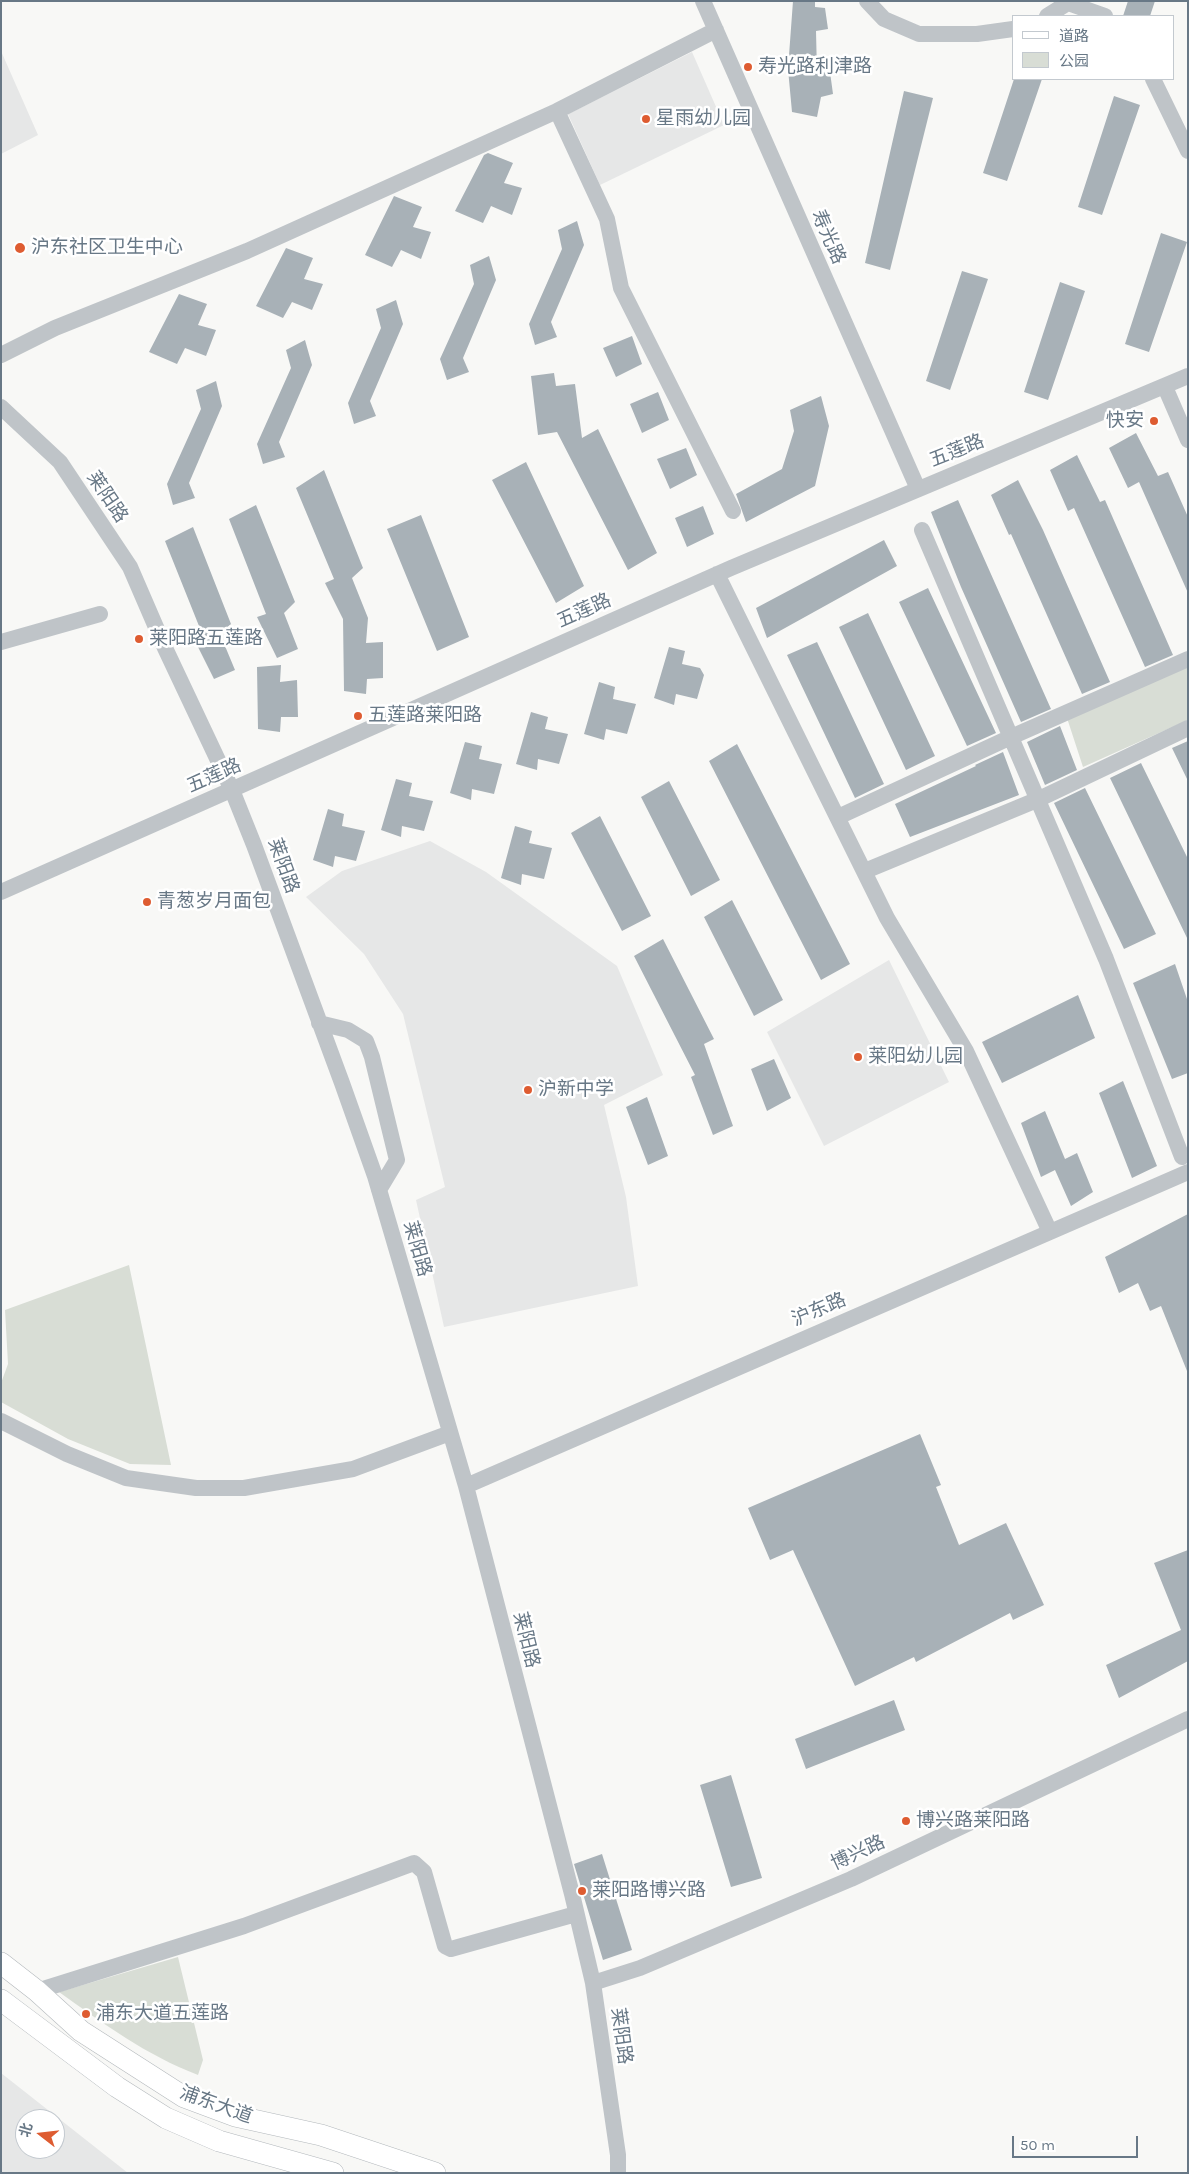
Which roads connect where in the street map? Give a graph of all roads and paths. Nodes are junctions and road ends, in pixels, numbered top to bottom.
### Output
1 (703, 1) edge
2 (868, 1) edge
3 (1070, 2) edge
4 (1049, 15) edge
5 (1102, 15) edge
6 (1012, 29) edge
7 (716, 30) junction
8 (1153, 80) edge
9 (557, 111) junction
10 (1188, 151) edge
11 (1, 355) edge
12 (1188, 376) edge
13 (1165, 387) junction
14 (1, 407) edge
15 (1188, 440) edge
16 (918, 489) junction
17 (733, 511) dead end
18 (922, 530) dead end
19 (717, 574) junction
20 (100, 614) dead end
21 (1, 642) edge
22 (1188, 659) edge
23 (1188, 728) edge
24 (1011, 736) junction
25 (232, 790) junction
26 (1038, 799) junction
27 (838, 817) junction
28 (865, 871) junction
29 (1, 892) edge
30 (319, 1023) junction
31 (1185, 1164) edge
32 (379, 1190) junction
33 (1050, 1232) junction
34 (1, 1421) edge
35 (450, 1433) junction
36 (466, 1486) junction
37 (1188, 1719) edge
38 (576, 1914) junction
39 (1, 1964) edge
40 (593, 1982) junction
41 (37, 1990) junction
42 (1, 2000) edge
43 (332, 2173) edge
44 (434, 2173) edge
45 (618, 2173) edge

1 - 7 street, 寿光路
2 - 6 street
3 - 4 street
3 - 5 street
7 - 9 street
7 - 16 street, 寿光路
8 - 10 street
9 - 11 street
9 - 17 street
12 - 13 street, 五莲路
13 - 15 street
13 - 16 street, 五莲路
14 - 25 street, 莱阳路
16 - 19 street, 五莲路
18 - 24 street
19 - 25 street, 五莲路
19 - 27 street
20 - 21 street
22 - 24 street
23 - 26 street
24 - 26 street
24 - 27 street
25 - 29 street, 五莲路
25 - 30 street, 莱阳路
26 - 28 street
26 - 31 street
27 - 28 street
28 - 33 street
30 - 32 street, 莱阳路
30 - 32 street
31 - 33 street, 沪东路
32 - 35 street, 莱阳路
33 - 36 street, 沪东路
34 - 35 street
35 - 36 street, 莱阳路
36 - 38 street, 莱阳路
37 - 40 street, 博兴路
38 - 40 street, 莱阳路
38 - 41 street
39 - 41 main road, 浦东大道
40 - 45 street, 莱阳路
41 - 44 main road, 浦东大道
42 - 43 main road, 浦东大道

